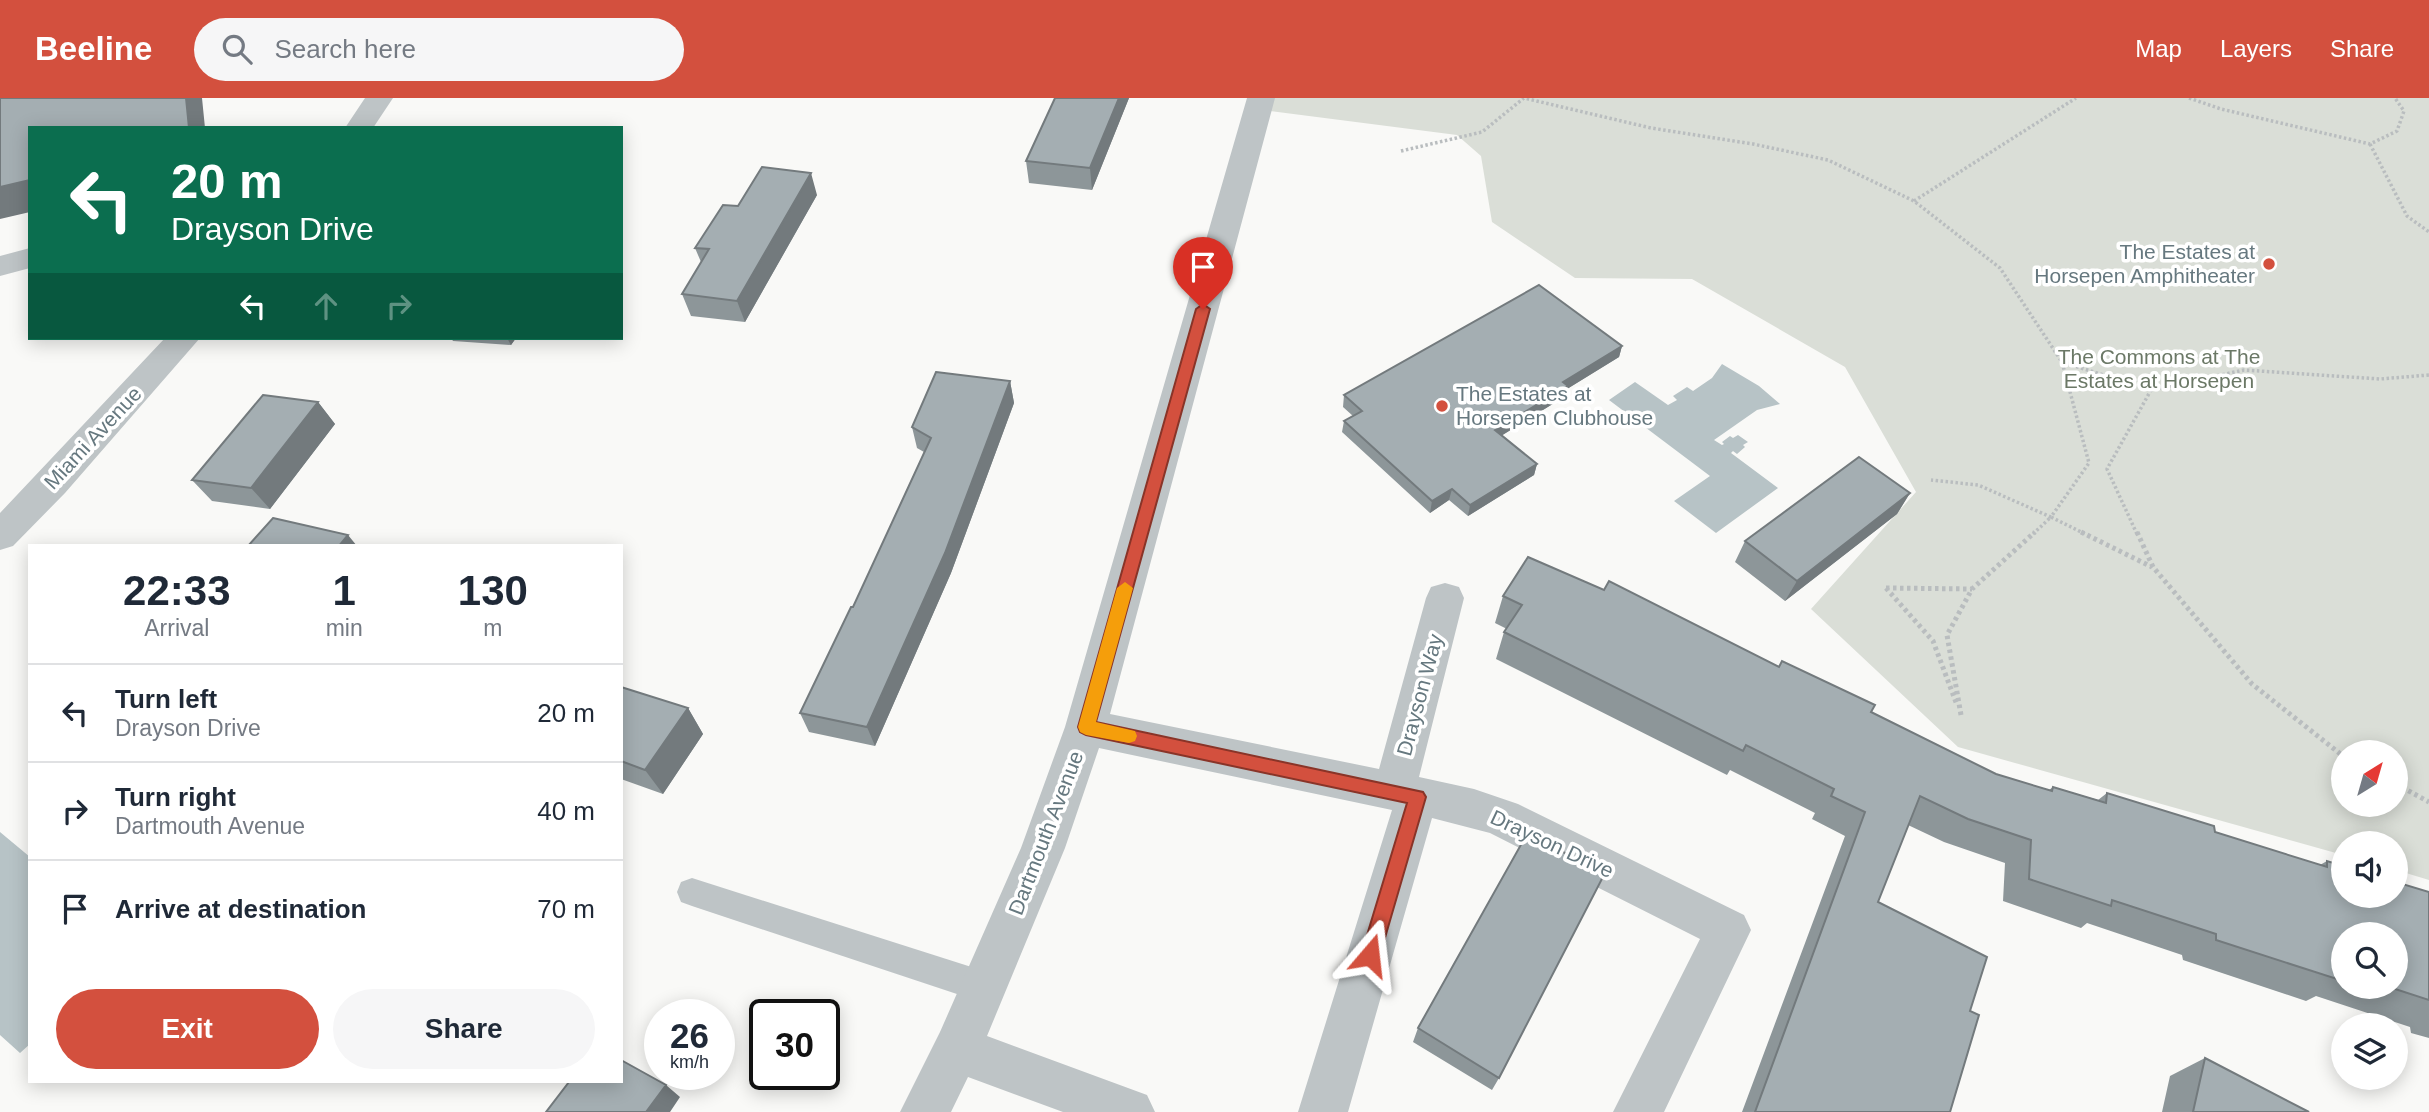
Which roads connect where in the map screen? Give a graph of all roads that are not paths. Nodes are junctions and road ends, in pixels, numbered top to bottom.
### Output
1 (379, 98) edge
2 (1261, 98) edge
3 (360, 126) edge
4 (28, 259) edge
5 (0, 266) edge
6 (182, 340) edge
7 (0, 536) edge
8 (1445, 598) dead end
9 (1086, 727) junction
10 (1406, 794) junction
11 (692, 892) dead end
12 (984, 987) junction
13 (957, 1049) junction
14 (925, 1112) edge
15 (1130, 1112) edge
16 (1323, 1112) edge
17 (1638, 1112) edge

1 - 3 street
2 - 9 street, Dartmouth Avenue
4 - 5 street
6 - 7 street, Miami Avenue
8 - 10 street, Drayson Way
9 - 10 street, Drayson Drive
9 - 12 street, Dartmouth Avenue
10 - 16 street, Drayson Way
10 - 17 street, Drayson Drive
11 - 12 lane
12 - 13 street, Dartmouth Avenue
13 - 14 street, Dartmouth Avenue
13 - 15 street

